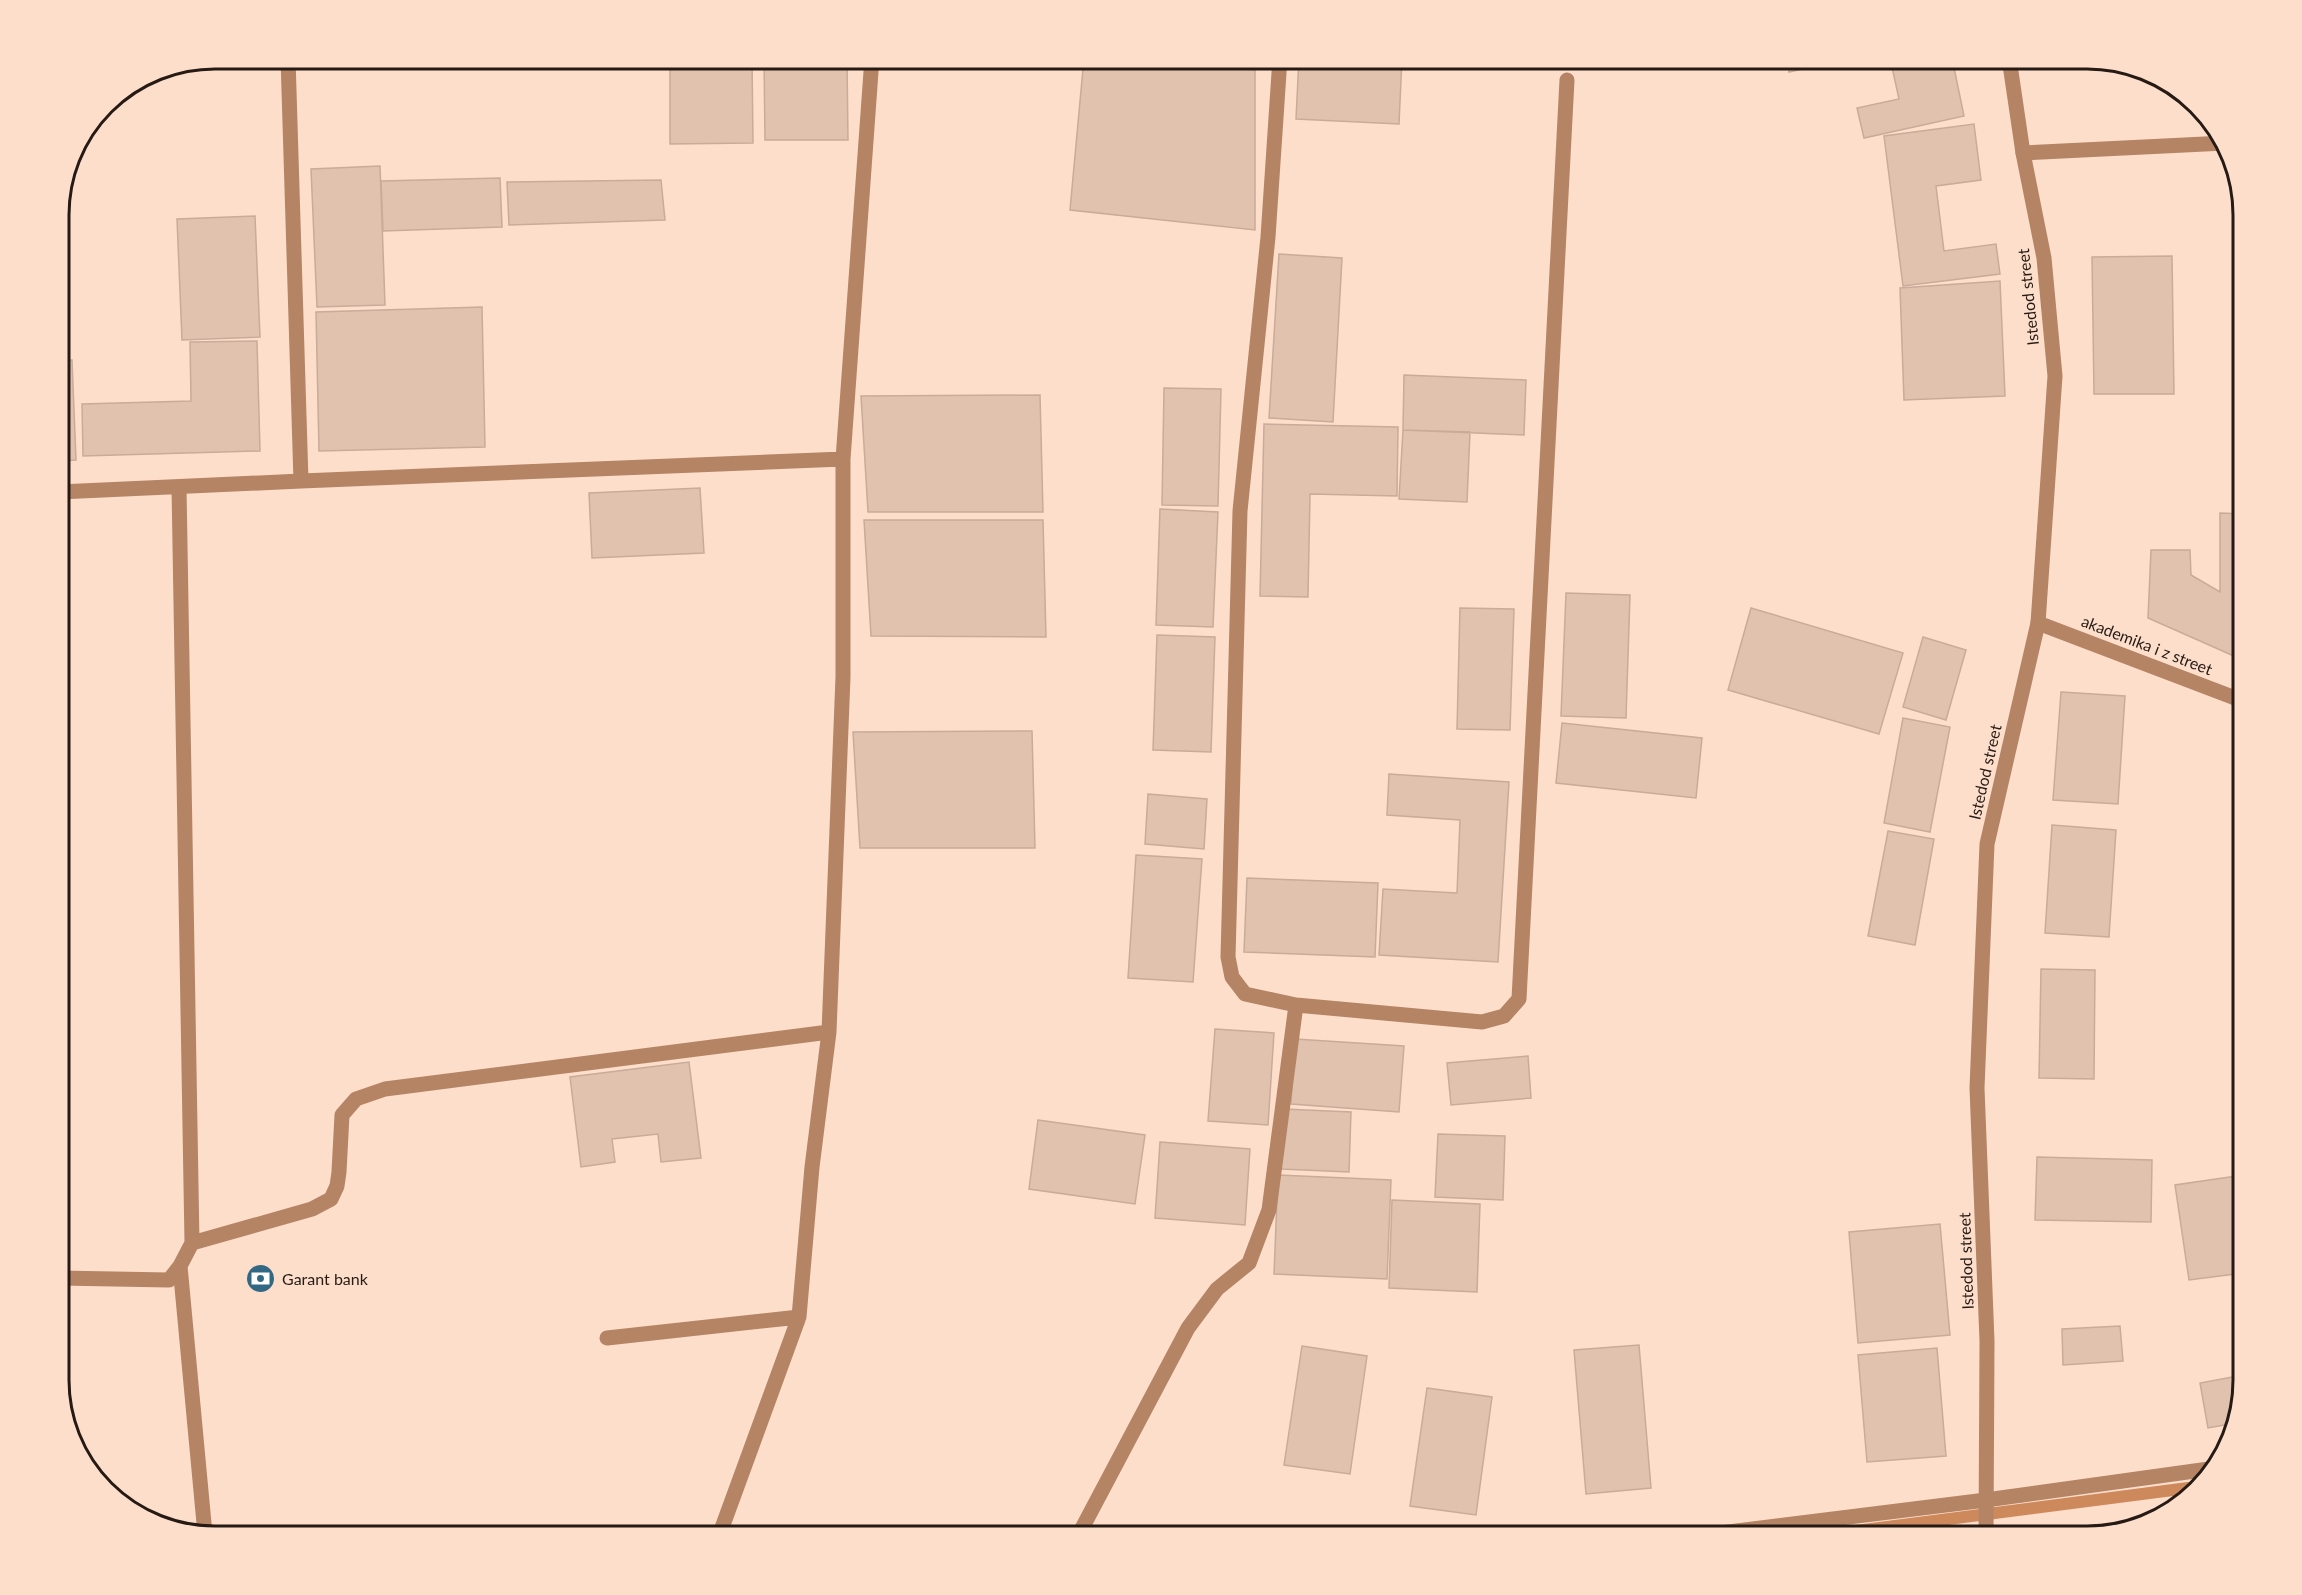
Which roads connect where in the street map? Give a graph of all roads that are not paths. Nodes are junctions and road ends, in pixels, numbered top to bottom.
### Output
1 (288, 69) edge
2 (871, 69) edge
3 (1279, 69) edge
4 (2010, 69) edge
5 (1567, 80) dead end
6 (2213, 143) edge
7 (2022, 153) junction
8 (843, 459) junction
9 (302, 482) junction
10 (179, 487) junction
11 (69, 492) edge
12 (2037, 623) junction
13 (2233, 697) edge
14 (1296, 1005) junction
15 (829, 1032) junction
16 (192, 1243) junction
17 (180, 1266) junction
18 (69, 1278) edge
19 (799, 1317) junction
20 (607, 1338) dead end
21 (2201, 1470) edge
22 (1986, 1500) junction
23 (204, 1525) edge
24 (723, 1526) edge
25 (1083, 1526) edge
26 (1777, 1526) edge
27 (1986, 1526) edge

1 - 9 street
2 - 8 street
3 - 14 street
4 - 7 street, Istedod street
5 - 14 street
6 - 7 street
7 - 12 street, Istedod street
8 - 9 street
8 - 15 street
9 - 10 street
10 - 11 street
10 - 16 street
12 - 13 street, akademika i z street
12 - 22 street, Istedod street
14 - 25 street
15 - 16 street
15 - 19 street
16 - 17 street
17 - 18 street
17 - 23 street
19 - 20 street
19 - 24 street
21 - 22 street
22 - 26 street
22 - 27 street, Istedod street

